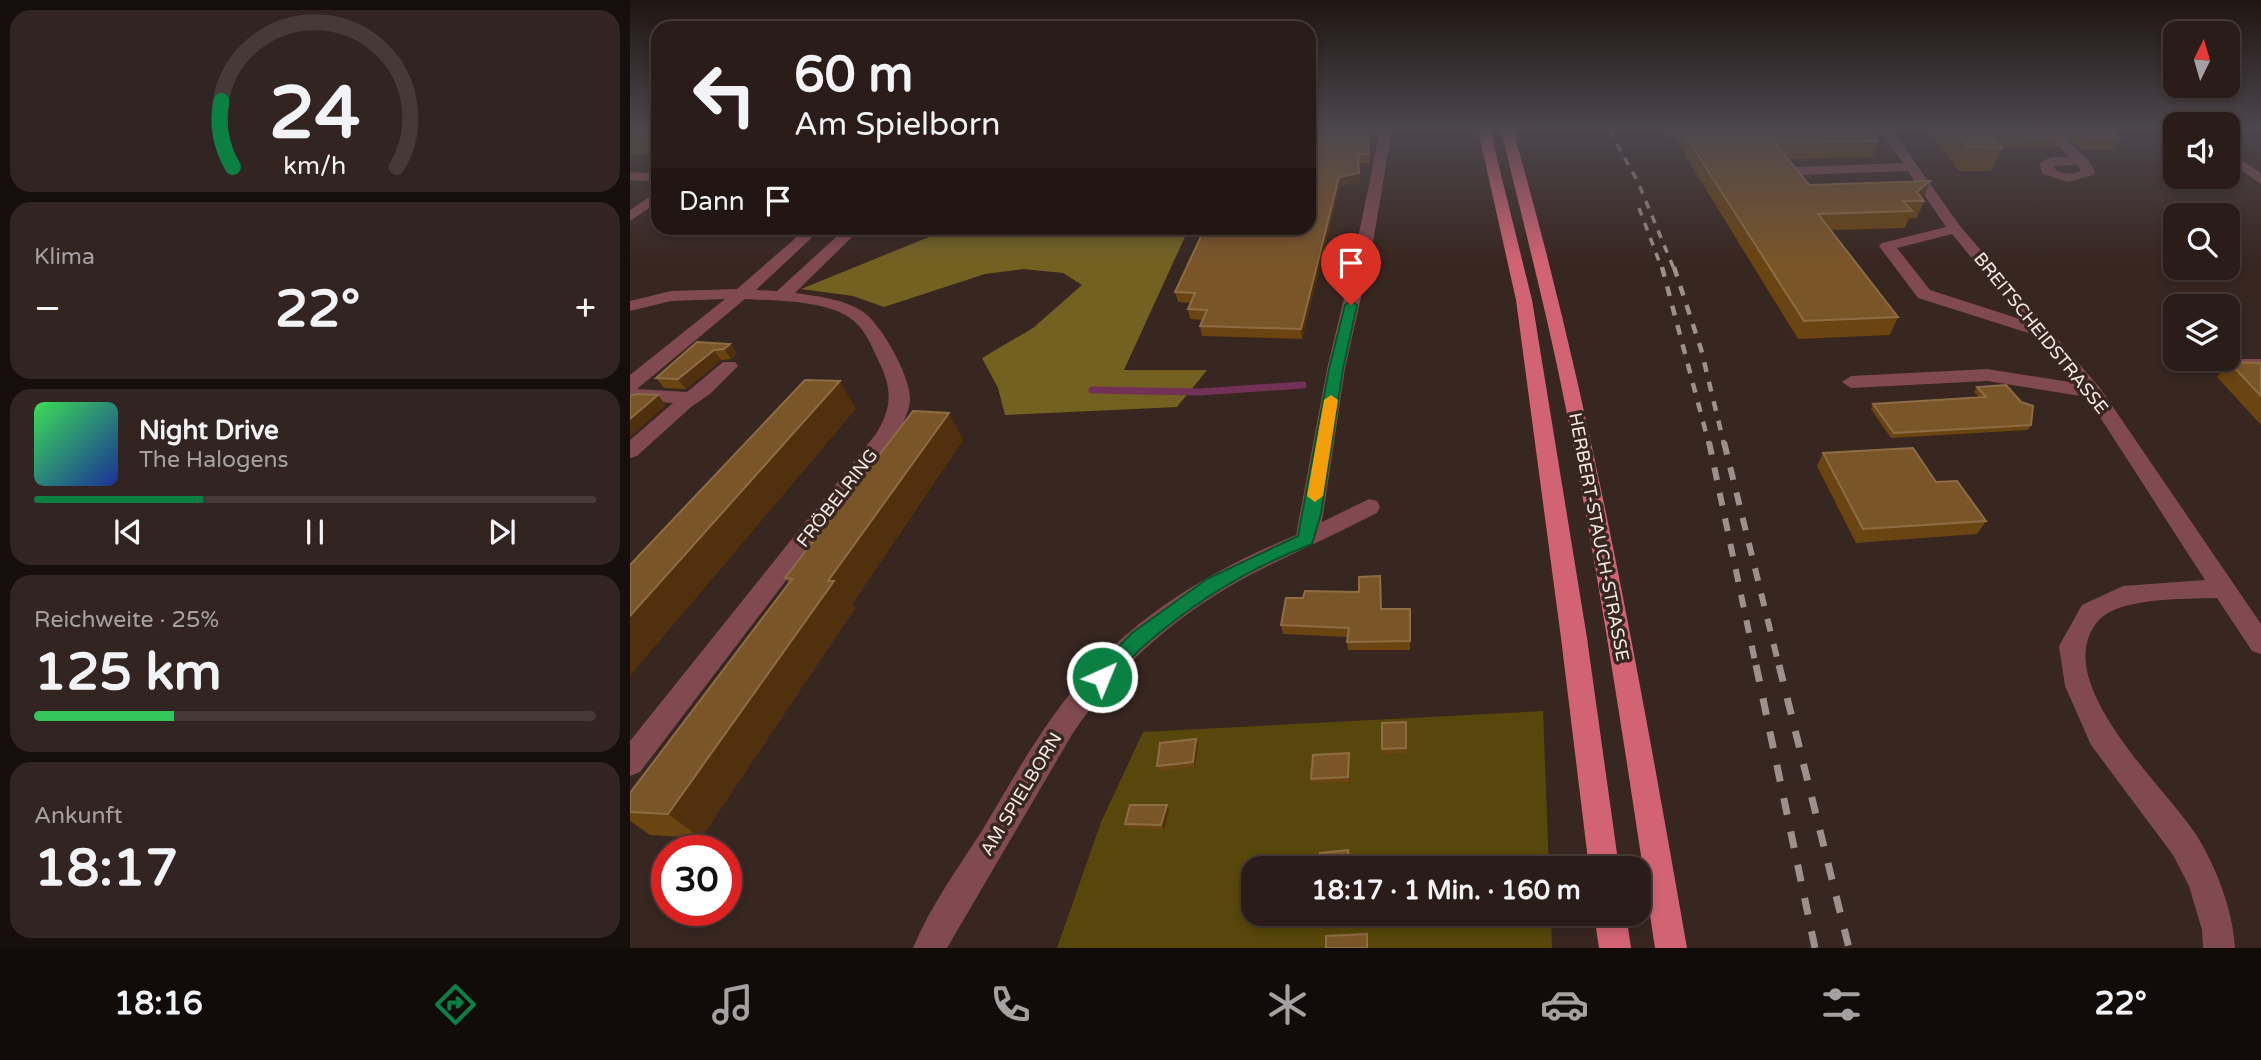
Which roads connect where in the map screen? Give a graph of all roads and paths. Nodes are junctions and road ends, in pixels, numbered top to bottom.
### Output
1 (1378, 174) edge
2 (1494, 174) edge
3 (1519, 174) edge
4 (1917, 174) edge
5 (630, 176) edge
6 (651, 178) edge
7 (651, 200) edge
8 (630, 217) edge
9 (1955, 229) junction
10 (807, 235) edge
11 (847, 235) edge
12 (740, 295) junction
13 (781, 297) junction
14 (630, 306) edge
15 (2041, 331) junction
16 (2240, 364) edge
17 (2261, 365) edge
18 (729, 366) dead end
19 (1851, 382) dead end
20 (630, 385) edge
21 (2093, 392) junction
22 (630, 395) edge
23 (684, 403) junction
24 (630, 451) edge
25 (1369, 506) dead end
26 (1306, 540) junction
27 (2224, 588) junction
28 (2261, 644) edge
29 (630, 763) edge
30 (1603, 856) edge
31 (1612, 926) edge
32 (929, 948) edge
33 (1615, 948) edge
34 (1671, 948) edge
35 (2218, 948) edge

1 - 26 street
2 - 30 main road, HERBERT-STAUCH-STRASSE
3 - 34 main road, HERBERT-STAUCH-STRASSE
4 - 9 street, BREITSCHEIDSTRASSE
5 - 6 street
7 - 8 street
9 - 15 street, BREITSCHEIDSTRASSE
9 - 15 street
10 - 12 street
11 - 13 street
12 - 13 street, FRÖBELRING
12 - 14 street, FRÖBELRING
12 - 20 street
13 - 29 street, FRÖBELRING
15 - 21 street, BREITSCHEIDSTRASSE
16 - 17 street
18 - 23 street
19 - 21 street
21 - 27 street, BREITSCHEIDSTRASSE
22 - 23 street
23 - 24 street
25 - 26 street, AM SPIELBORN
26 - 32 street, AM SPIELBORN
27 - 28 street, BREITSCHEIDSTRASSE
27 - 35 street
31 - 33 main road

